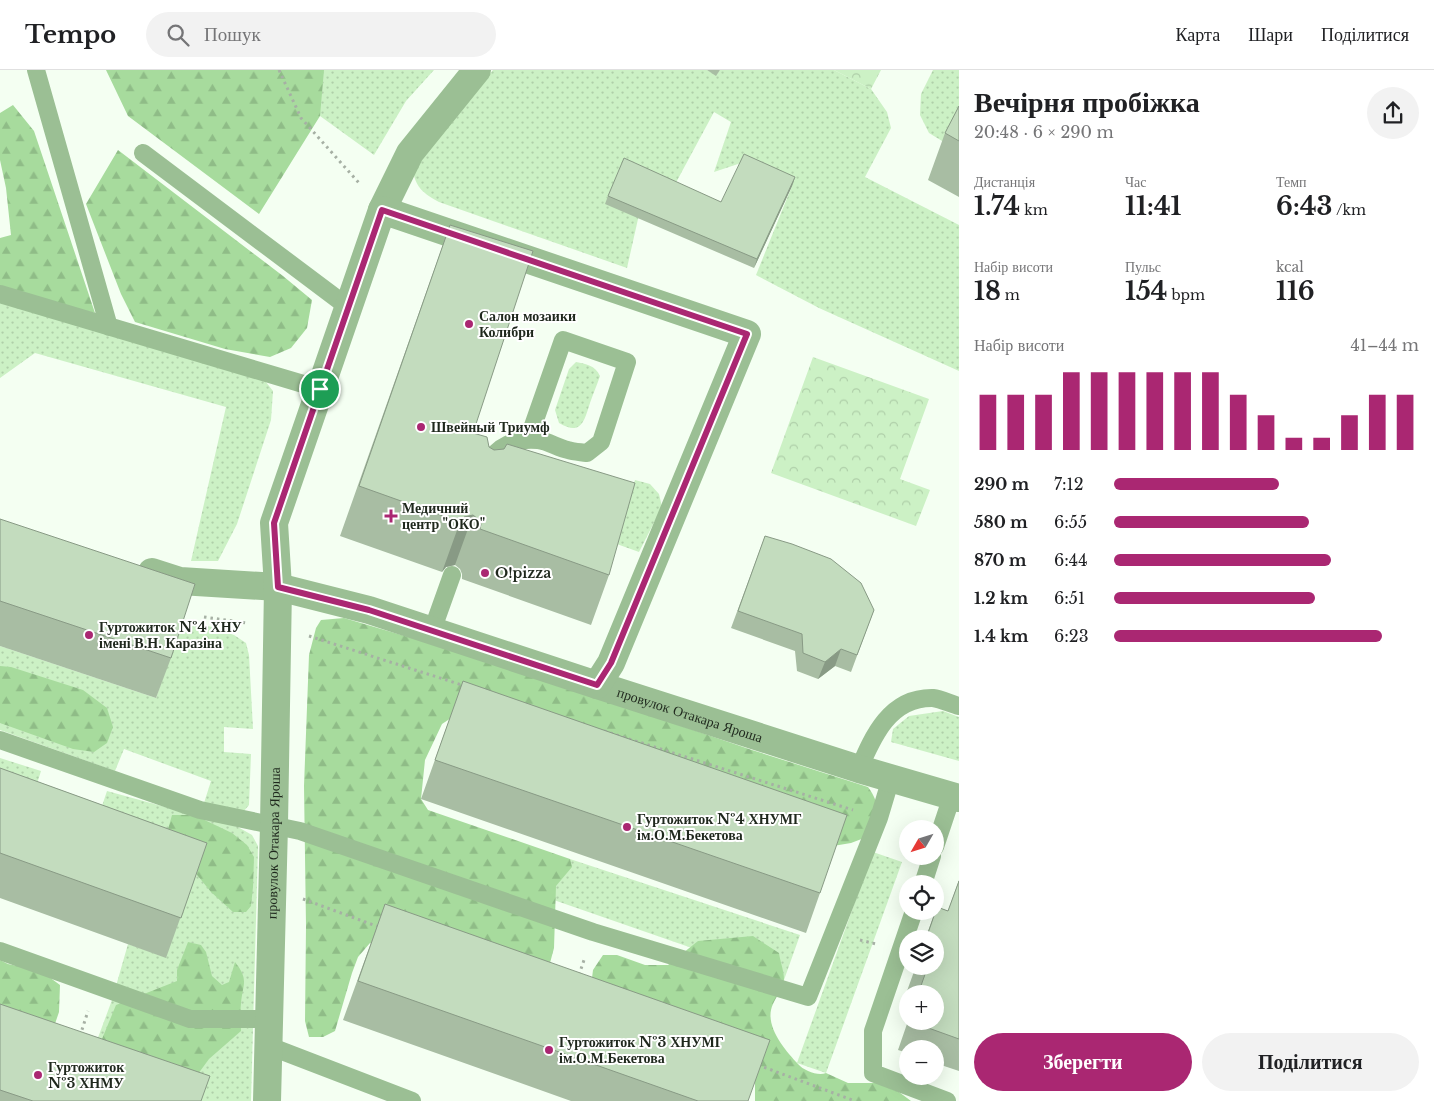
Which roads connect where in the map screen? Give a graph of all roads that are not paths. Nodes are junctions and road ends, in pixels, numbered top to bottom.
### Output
1 (36, 70) edge
2 (476, 70) edge
3 (143, 153) dead end
4 (382, 210) junction
5 (0, 294) edge
6 (348, 307) junction
7 (109, 326) junction
8 (320, 389) junction
9 (528, 440) junction
10 (482, 482) edge
11 (133, 566) edge
12 (452, 575) dead end
13 (278, 587) junction
14 (432, 631) junction
15 (597, 685) junction
16 (959, 706) edge
17 (0, 740) edge
18 (859, 769) junction
19 (892, 778) junction
20 (955, 797) edge
21 (944, 824) edge
22 (274, 825) junction
23 (911, 920) edge
24 (0, 951) edge
25 (270, 1018) junction
26 (269, 1046) junction
27 (267, 1101) edge
28 (412, 1101) edge
29 (947, 1101) edge

1 - 7 lane
2 - 4 street
3 - 6 lane
4 - 6 street
4 - 15 street
5 - 7 lane
6 - 8 street
7 - 8 lane
8 - 13 street
9 - 9 lane
9 - 10 lane
11 - 13 street, провулок Отакара Яроша
12 - 14 lane
13 - 14 street, провулок Отакара Яроша
13 - 22 street, провулок Отакара Яроша
14 - 15 street, провулок Отакара Яроша
15 - 18 street, провулок Отакара Яроша
16 - 18 lane
17 - 22 lane
18 - 19 street, провулок Отакара Яроша
19 - 20 street, провулок Отакара Яроша
19 - 22 lane
20 - 21 lane
22 - 25 street, провулок Отакара Яроша
23 - 29 lane
24 - 25 lane
25 - 26 street, провулок Отакара Яроша
26 - 27 street, провулок Отакара Яроша
26 - 28 lane

